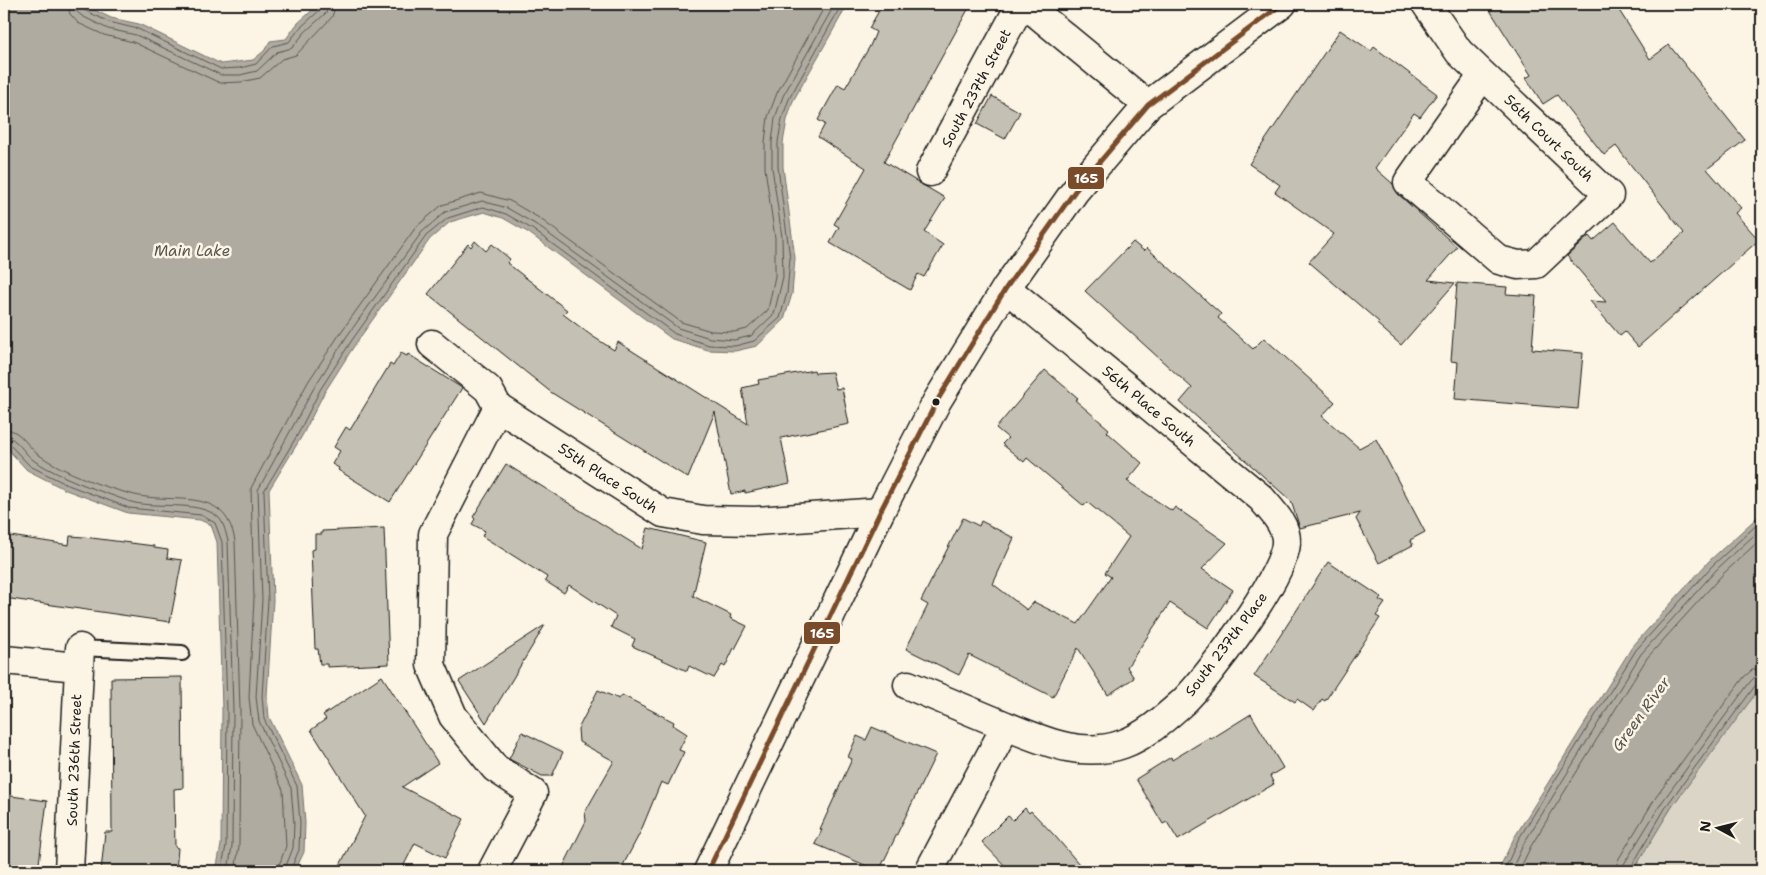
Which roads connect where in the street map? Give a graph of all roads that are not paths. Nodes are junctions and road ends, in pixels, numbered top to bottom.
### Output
1 (1021, 4) edge
2 (1025, 4) edge
3 (1282, 4) edge
4 (1426, 4) edge
5 (1483, 75) junction
6 (1148, 105) junction
7 (930, 172) dead end
8 (1006, 288) junction
9 (432, 344) dead end
10 (498, 407) junction
11 (880, 512) junction
12 (1285, 531) joint
13 (182, 653) dead end
14 (79, 657) junction
15 (4, 660) edge
16 (908, 685) dead end
17 (1006, 726) junction
18 (69, 871) edge
19 (492, 871) edge
20 (708, 871) edge
21 (929, 871) edge

1 - 7 street, South 237th Street
2 - 6 street
3 - 6 street
4 - 5 street, 56th Court South
5 - 5 street, 56th Court South
6 - 8 street
8 - 11 street
8 - 12 street, 56th Place South
9 - 10 street, 55th Place South
10 - 11 street, 55th Place South
10 - 19 street
11 - 20 street
12 - 17 street, South 237th Place
13 - 14 lane
14 - 15 street
14 - 18 street, South 236th Street
16 - 17 street, South 237th Place
17 - 21 street

